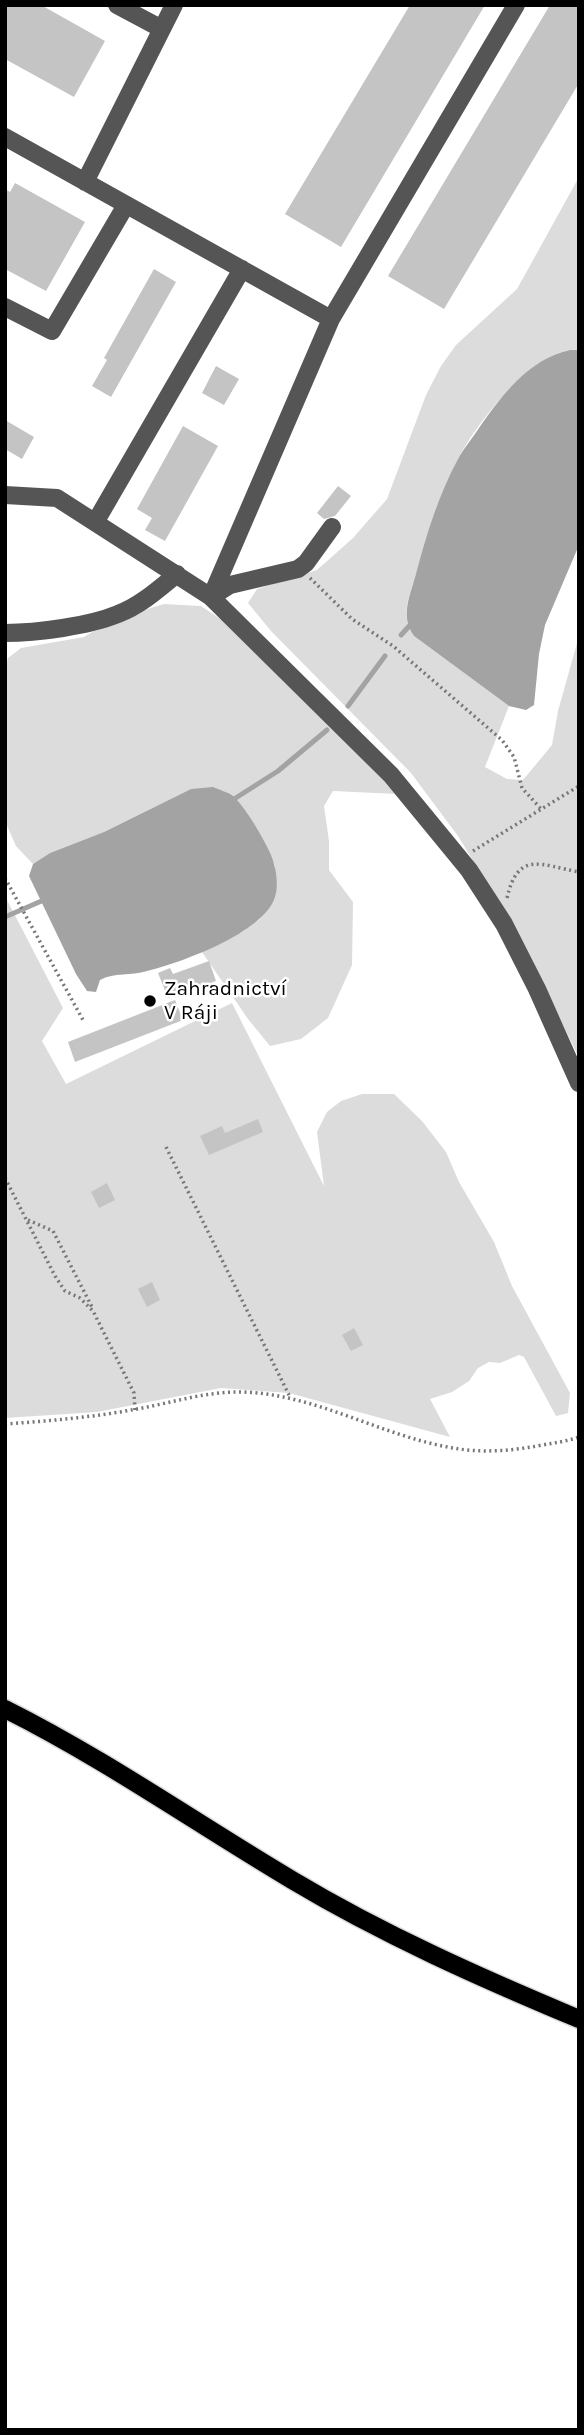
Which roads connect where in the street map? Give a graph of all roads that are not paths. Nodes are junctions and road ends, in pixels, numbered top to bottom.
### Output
1 (117, 5) edge
2 (174, 5) edge
3 (516, 5) edge
4 (162, 29) junction
5 (5, 138) edge
6 (85, 182) junction
7 (127, 205) junction
8 (242, 269) junction
9 (5, 307) edge
10 (331, 319) junction
11 (5, 495) edge
12 (96, 521) junction
13 (331, 527) dead end
14 (177, 574) junction
15 (211, 597) junction
16 (5, 633) edge
17 (579, 1083) edge
18 (5, 1709) edge
19 (579, 2019) edge

1 - 4 street
2 - 4 street
3 - 10 street
4 - 6 street
5 - 6 street
6 - 7 street
7 - 8 street
7 - 9 street
8 - 10 street
8 - 12 street
10 - 15 street
11 - 12 street
12 - 14 street
13 - 15 street
14 - 15 street
14 - 16 street
15 - 17 street
18 - 19 main road

